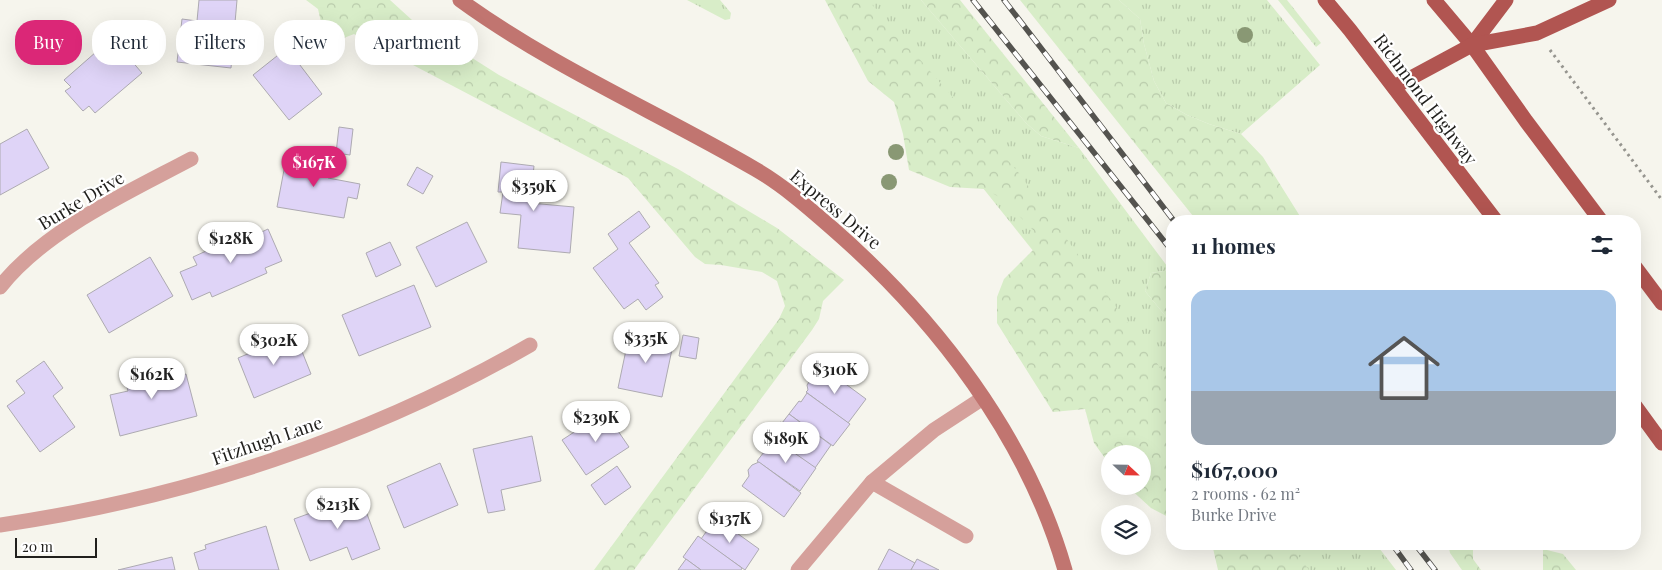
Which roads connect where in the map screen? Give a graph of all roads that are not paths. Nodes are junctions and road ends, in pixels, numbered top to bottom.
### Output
1 (460, 0) edge
2 (1325, 0) edge
3 (1434, 0) edge
4 (1506, 0) edge
5 (1609, 0) edge
6 (1472, 45) junction
7 (1394, 87) junction
8 (191, 159) dead end
9 (1491, 215) edge
10 (1596, 215) edge
11 (1641, 275) edge
12 (0, 287) edge
13 (1662, 303) edge
14 (530, 346) dead end
15 (983, 398) junction
16 (1641, 414) edge
17 (1662, 443) edge
18 (872, 482) junction
19 (0, 525) edge
20 (966, 536) dead end
21 (798, 570) edge
22 (1065, 570) edge

1 - 15 street, Express Drive
2 - 7 main road, Richmond Highway
3 - 6 main road
4 - 6 main road
5 - 6 main road
6 - 7 main road
6 - 10 main road
7 - 9 main road, Richmond Highway
8 - 12 street, Burke Drive
11 - 13 main road
14 - 19 street, Fitzhugh Lane
15 - 18 street
15 - 22 street, Express Drive
16 - 17 main road
18 - 20 street
18 - 21 street

